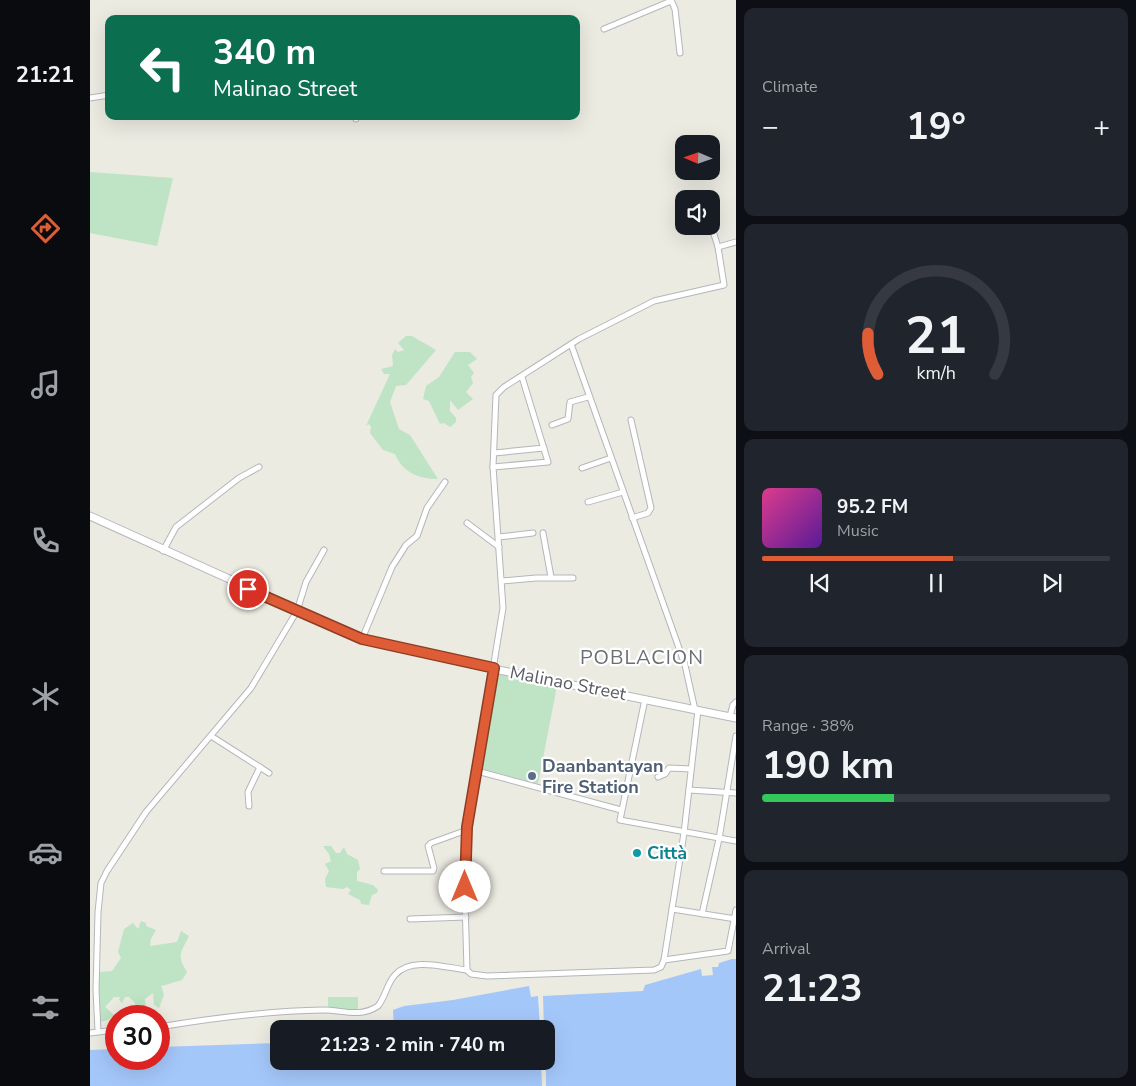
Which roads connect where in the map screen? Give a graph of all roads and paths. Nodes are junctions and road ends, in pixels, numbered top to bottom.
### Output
1 (671, 1) edge
2 (604, 29) dead end
3 (680, 53) dead end
4 (105, 96) edge
5 (90, 98) edge
6 (714, 235) edge
7 (736, 242) edge
8 (718, 247) junction
9 (571, 344) junction
10 (522, 376) junction
11 (588, 397) junction
12 (631, 420) dead end
13 (552, 425) dead end
14 (544, 448) junction
15 (494, 453) junction
16 (611, 458) junction
17 (493, 466) junction
18 (259, 467) dead end
19 (582, 468) dead end
20 (446, 482) dead end
21 (623, 492) junction
22 (588, 502) dead end
23 (90, 516) edge
24 (632, 518) junction
25 (467, 523) dead end
26 (533, 533) dead end
27 (543, 533) dead end
28 (499, 537) junction
29 (499, 547) junction
30 (324, 550) dead end
31 (163, 551) junction
32 (551, 577) junction
33 (573, 578) dead end
34 (502, 581) junction
35 (297, 611) junction
36 (362, 639) junction
37 (494, 668) junction
38 (645, 699) junction
39 (736, 702) edge
40 (697, 710) junction
41 (733, 717) edge
42 (211, 736) junction
43 (736, 736) edge
44 (260, 767) junction
45 (691, 769) junction
46 (477, 771) junction
47 (270, 772) dead end
48 (658, 777) dead end
49 (689, 790) junction
50 (727, 792) junction
51 (736, 792) edge
52 (250, 806) dead end
53 (621, 810) junction
54 (467, 830) junction
55 (684, 833) junction
56 (719, 838) junction
57 (736, 841) edge
58 (384, 870) dead end
59 (672, 908) junction
60 (736, 910) edge
61 (702, 914) junction
62 (466, 917) junction
63 (735, 918) edge
64 (410, 919) dead end
65 (664, 960) junction
66 (467, 970) junction
67 (170, 1026) edge
68 (98, 1031) junction
69 (105, 1031) edge
70 (90, 1033) edge

1 - 2 street
1 - 3 street
4 - 5 street
6 - 8 street
7 - 8 street
8 - 9 street
9 - 10 street
9 - 11 street
10 - 14 street
10 - 15 street
11 - 13 street
11 - 16 street
12 - 24 street
14 - 15 street
14 - 17 street
15 - 17 street
16 - 19 street
16 - 21 street
17 - 28 street
18 - 31 street
20 - 36 street
21 - 22 street
21 - 24 street
23 - 31 main road, Malinao Street
24 - 40 street
25 - 29 street
26 - 28 street
27 - 32 street
28 - 29 street
29 - 34 street
30 - 35 street
31 - 35 main road, Malinao Street
32 - 33 street
32 - 34 street
34 - 37 street
35 - 36 main road, Malinao Street
35 - 42 street
36 - 37 main road, Malinao Street
37 - 38 main road, Malinao Street
37 - 46 street
38 - 40 main road, Malinao Street
38 - 53 street
39 - 41 street
40 - 41 main road, Malinao Street
40 - 45 street
42 - 44 street
42 - 68 street
43 - 50 street
44 - 47 street
44 - 52 street
45 - 48 street
45 - 49 street
46 - 53 street
46 - 54 street
49 - 50 street
49 - 55 street
50 - 51 street
50 - 56 street
53 - 55 street
54 - 58 street
54 - 62 street
55 - 56 street
55 - 59 street
56 - 57 street
56 - 61 street
59 - 61 street
59 - 65 street
60 - 63 street
61 - 63 street
62 - 64 street
62 - 66 street
63 - 65 street
65 - 66 street
66 - 67 street
68 - 69 street
68 - 70 street

